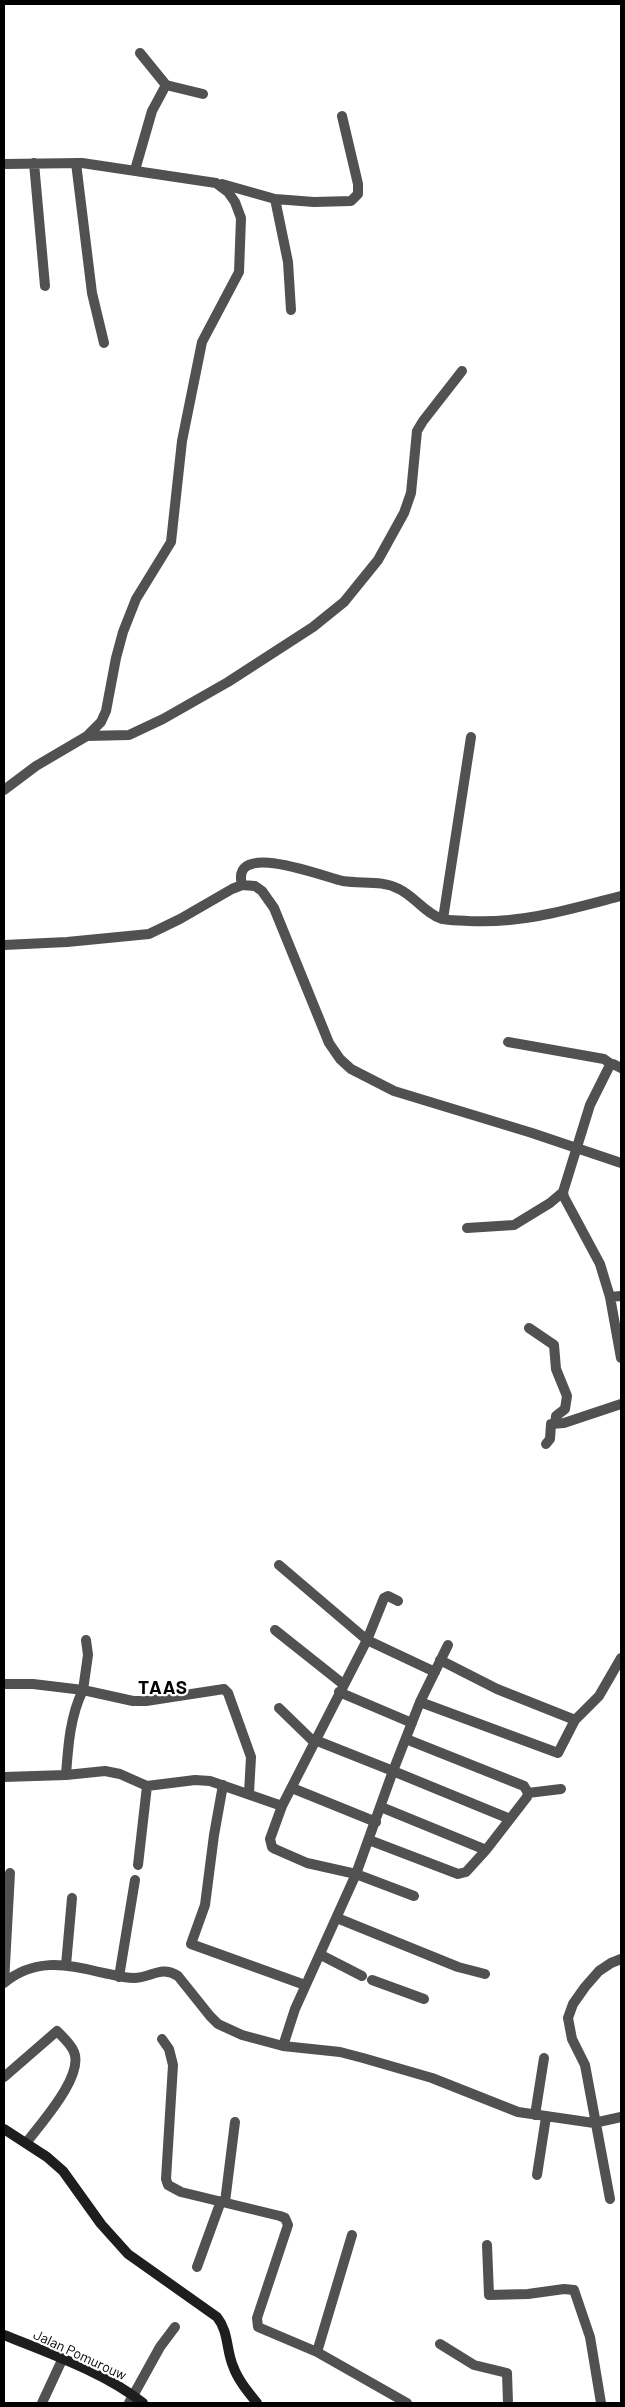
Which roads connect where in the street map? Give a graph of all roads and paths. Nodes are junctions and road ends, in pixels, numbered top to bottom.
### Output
1 (140, 53) dead end
2 (166, 85) junction
3 (203, 94) dead end
4 (342, 116) dead end
5 (34, 163) junction
6 (76, 163) junction
7 (4, 164) edge
8 (135, 170) junction
9 (216, 183) junction
10 (275, 199) junction
11 (45, 286) dead end
12 (290, 310) dead end
13 (104, 343) dead end
14 (462, 371) dead end
15 (87, 736) junction
16 (471, 737) dead end
17 (4, 790) edge
18 (242, 885) junction
19 (621, 896) edge
20 (443, 919) junction
21 (4, 945) edge
22 (508, 1042) dead end
23 (611, 1064) junction
24 (621, 1068) edge
25 (578, 1148) junction
26 (621, 1164) edge
27 (563, 1192) junction
28 (467, 1228) dead end
29 (621, 1296) edge
30 (610, 1297) junction
31 (529, 1328) dead end
32 (621, 1358) edge
33 (621, 1404) edge
34 (555, 1424) junction
35 (546, 1444) dead end
36 (279, 1565) dead end
37 (398, 1601) dead end
38 (275, 1630) dead end
39 (86, 1640) dead end
40 (367, 1640) junction
41 (448, 1645) dead end
42 (621, 1658) edge
43 (440, 1660) junction
44 (435, 1672) junction
45 (4, 1684) edge
46 (341, 1688) junction
47 (82, 1690) junction
48 (420, 1702) junction
49 (279, 1708) dead end
50 (575, 1720) junction
51 (412, 1723) junction
52 (406, 1739) junction
53 (314, 1741) junction
54 (394, 1771) junction
55 (66, 1775) junction
56 (4, 1777) edge
57 (223, 1785) junction
58 (147, 1786) junction
59 (292, 1788) junction
60 (561, 1789) dead end
61 (248, 1793) junction
62 (528, 1793) junction
63 (282, 1806) junction
64 (381, 1807) junction
65 (510, 1819) junction
66 (376, 1822) junction
67 (368, 1840) junction
68 (486, 1850) junction
69 (138, 1865) dead end
70 (10, 1873) dead end
71 (356, 1874) junction
72 (135, 1880) dead end
73 (414, 1896) dead end
74 (72, 1898) dead end
75 (337, 1918) junction
76 (621, 1959) edge
77 (318, 1960) junction
78 (66, 1964) junction
79 (485, 1974) dead end
80 (119, 1977) junction
81 (4, 1983) edge
82 (305, 1985) junction
83 (424, 1999) dead end
84 (162, 2039) dead end
85 (283, 2046) junction
86 (544, 2058) dead end
87 (4, 2077) edge
88 (534, 2115) junction
89 (546, 2117) junction
90 (621, 2117) edge
91 (234, 2122) dead end
92 (594, 2123) junction
93 (4, 2129) edge
94 (27, 2142) junction
95 (537, 2175) dead end
96 (610, 2199) dead end
97 (223, 2202) junction
98 (352, 2235) dead end
99 (487, 2245) dead end
100 (197, 2267) dead end
101 (175, 2327) dead end
102 (4, 2335) edge
103 (440, 2344) dead end
104 (317, 2352) junction
105 (62, 2360) junction
106 (131, 2399) edge
107 (42, 2403) edge
108 (143, 2403) edge
109 (257, 2403) edge
110 (407, 2403) edge
111 (508, 2403) edge
112 (601, 2403) edge

1 - 2 street
2 - 3 street
2 - 8 street
4 - 10 street
5 - 6 street
5 - 7 street
5 - 11 street
6 - 8 street
6 - 13 street
8 - 9 street
9 - 10 street
9 - 15 street
10 - 12 street
14 - 15 street
15 - 17 street
16 - 20 street
18 - 20 street
18 - 21 street
18 - 25 street
19 - 20 street
22 - 23 street
23 - 24 street
23 - 25 street
25 - 26 street
25 - 27 street
27 - 28 street
27 - 30 street
29 - 30 street
30 - 32 street
31 - 34 street
33 - 34 street
34 - 35 street
36 - 40 street
37 - 40 street
38 - 46 street
39 - 47 street
40 - 44 street
40 - 46 street
41 - 43 street
42 - 50 street
43 - 44 street
43 - 50 street
44 - 48 street
45 - 47 street
46 - 51 street
46 - 53 street
47 - 55 street
47 - 61 street
48 - 50 street
48 - 51 street
49 - 53 street
51 - 52 street
52 - 54 street
52 - 62 street
53 - 54 street
53 - 59 street
54 - 64 street
54 - 65 street
55 - 56 street
55 - 58 street
57 - 58 street
57 - 61 street
57 - 82 street
58 - 69 street
59 - 63 street
59 - 66 street
60 - 62 street
61 - 63 street
62 - 65 street
63 - 71 street
64 - 66 street
64 - 68 street
65 - 68 street
66 - 67 street
67 - 68 street
67 - 71 street
70 - 81 street
71 - 73 street
71 - 75 street
72 - 80 street
74 - 78 street
75 - 77 street
75 - 79 street
76 - 92 street
77 - 82 street
77 - 83 street
78 - 80 street
78 - 81 street
80 - 85 street
82 - 85 street
84 - 97 street
85 - 88 street
86 - 88 street
87 - 94 street
88 - 89 street
89 - 92 street
89 - 95 street
90 - 92 street
91 - 97 street
92 - 96 street
93 - 94 street
94 - 109 street
97 - 100 street
97 - 104 street
98 - 104 street
99 - 112 street
101 - 106 street
102 - 105 street, Jalan Pomurouw
103 - 111 street
104 - 110 street
105 - 106 street, Jalan Pomurouw
105 - 107 street
106 - 108 street, Jalan Pomurouw

